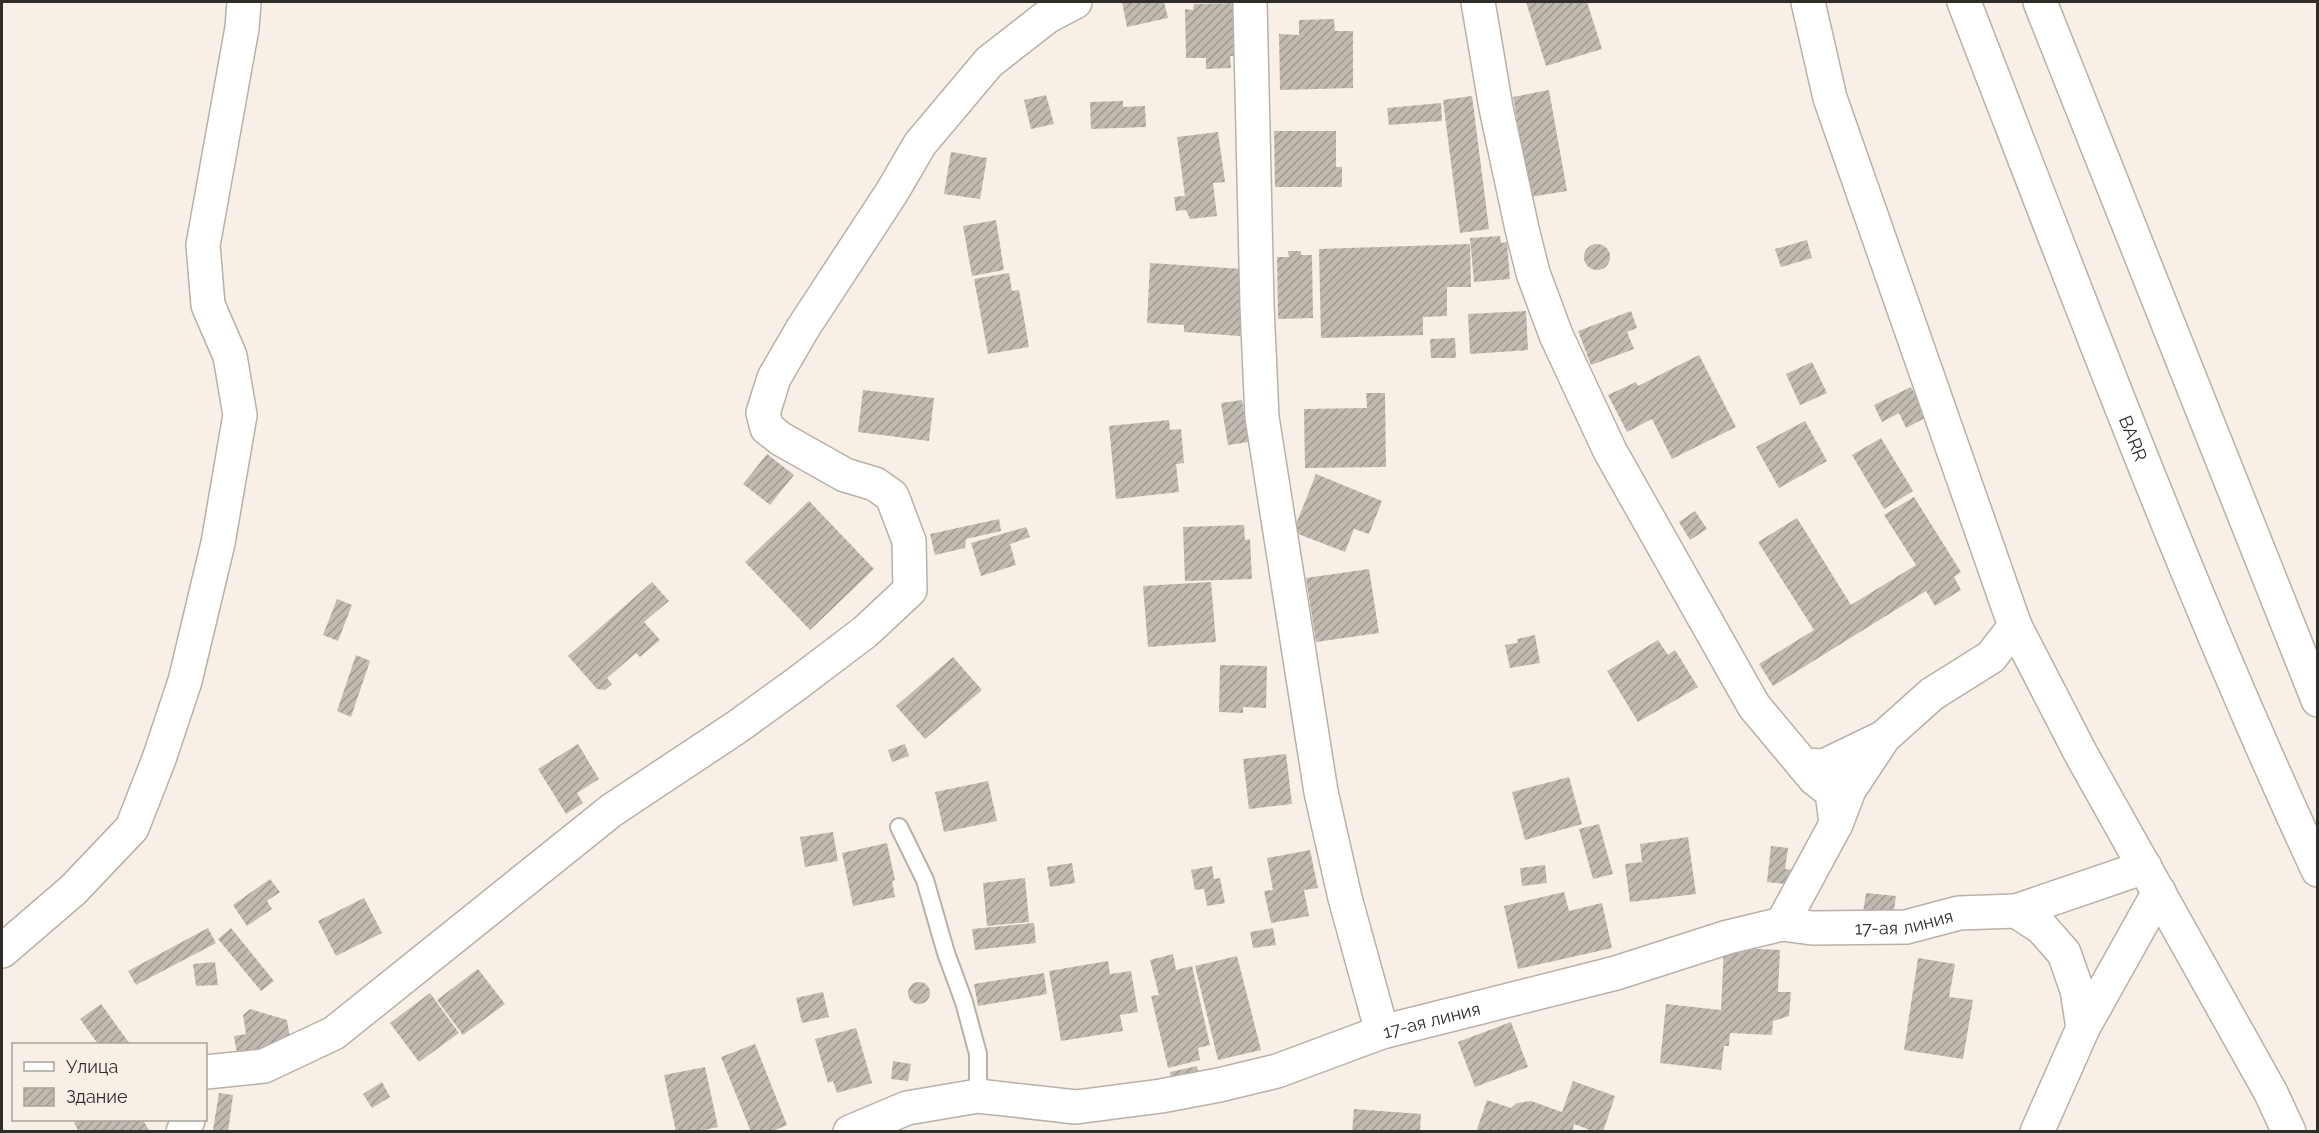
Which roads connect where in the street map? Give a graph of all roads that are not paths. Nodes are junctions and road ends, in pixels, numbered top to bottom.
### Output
1 (244, 2) edge
2 (1075, 2) edge
3 (1250, 2) edge
4 (1478, 2) edge
5 (1808, 2) edge
6 (1964, 2) edge
7 (2040, 2) edge
8 (2015, 626) junction
9 (2318, 700) edge
10 (1884, 737) junction
11 (1803, 765) junction
12 (1836, 824) junction
13 (899, 827) dead end
14 (2318, 870) edge
15 (2152, 879) junction
16 (2016, 911) junction
17 (1782, 924) junction
18 (2, 951) edge
19 (2083, 1028) junction
20 (1382, 1032) junction
21 (207, 1071) edge
22 (978, 1096) junction
23 (850, 1131) edge
24 (2037, 1131) edge
25 (2289, 1131) edge

1 - 18 main road
2 - 21 main road
3 - 20 main road
4 - 11 main road
5 - 8 main road
6 - 14 main road, BARR
7 - 9 main road
8 - 10 main road
8 - 15 main road
10 - 11 main road
10 - 12 main road
11 - 12 main road
12 - 17 main road
13 - 22 lane
15 - 16 main road, 17-ая линия
15 - 19 main road
15 - 25 main road
16 - 17 main road, 17-ая линия
16 - 19 main road
17 - 20 main road, 17-ая линия
19 - 24 main road
20 - 22 main road, 17-ая линия
22 - 23 main road, 17-ая линия

